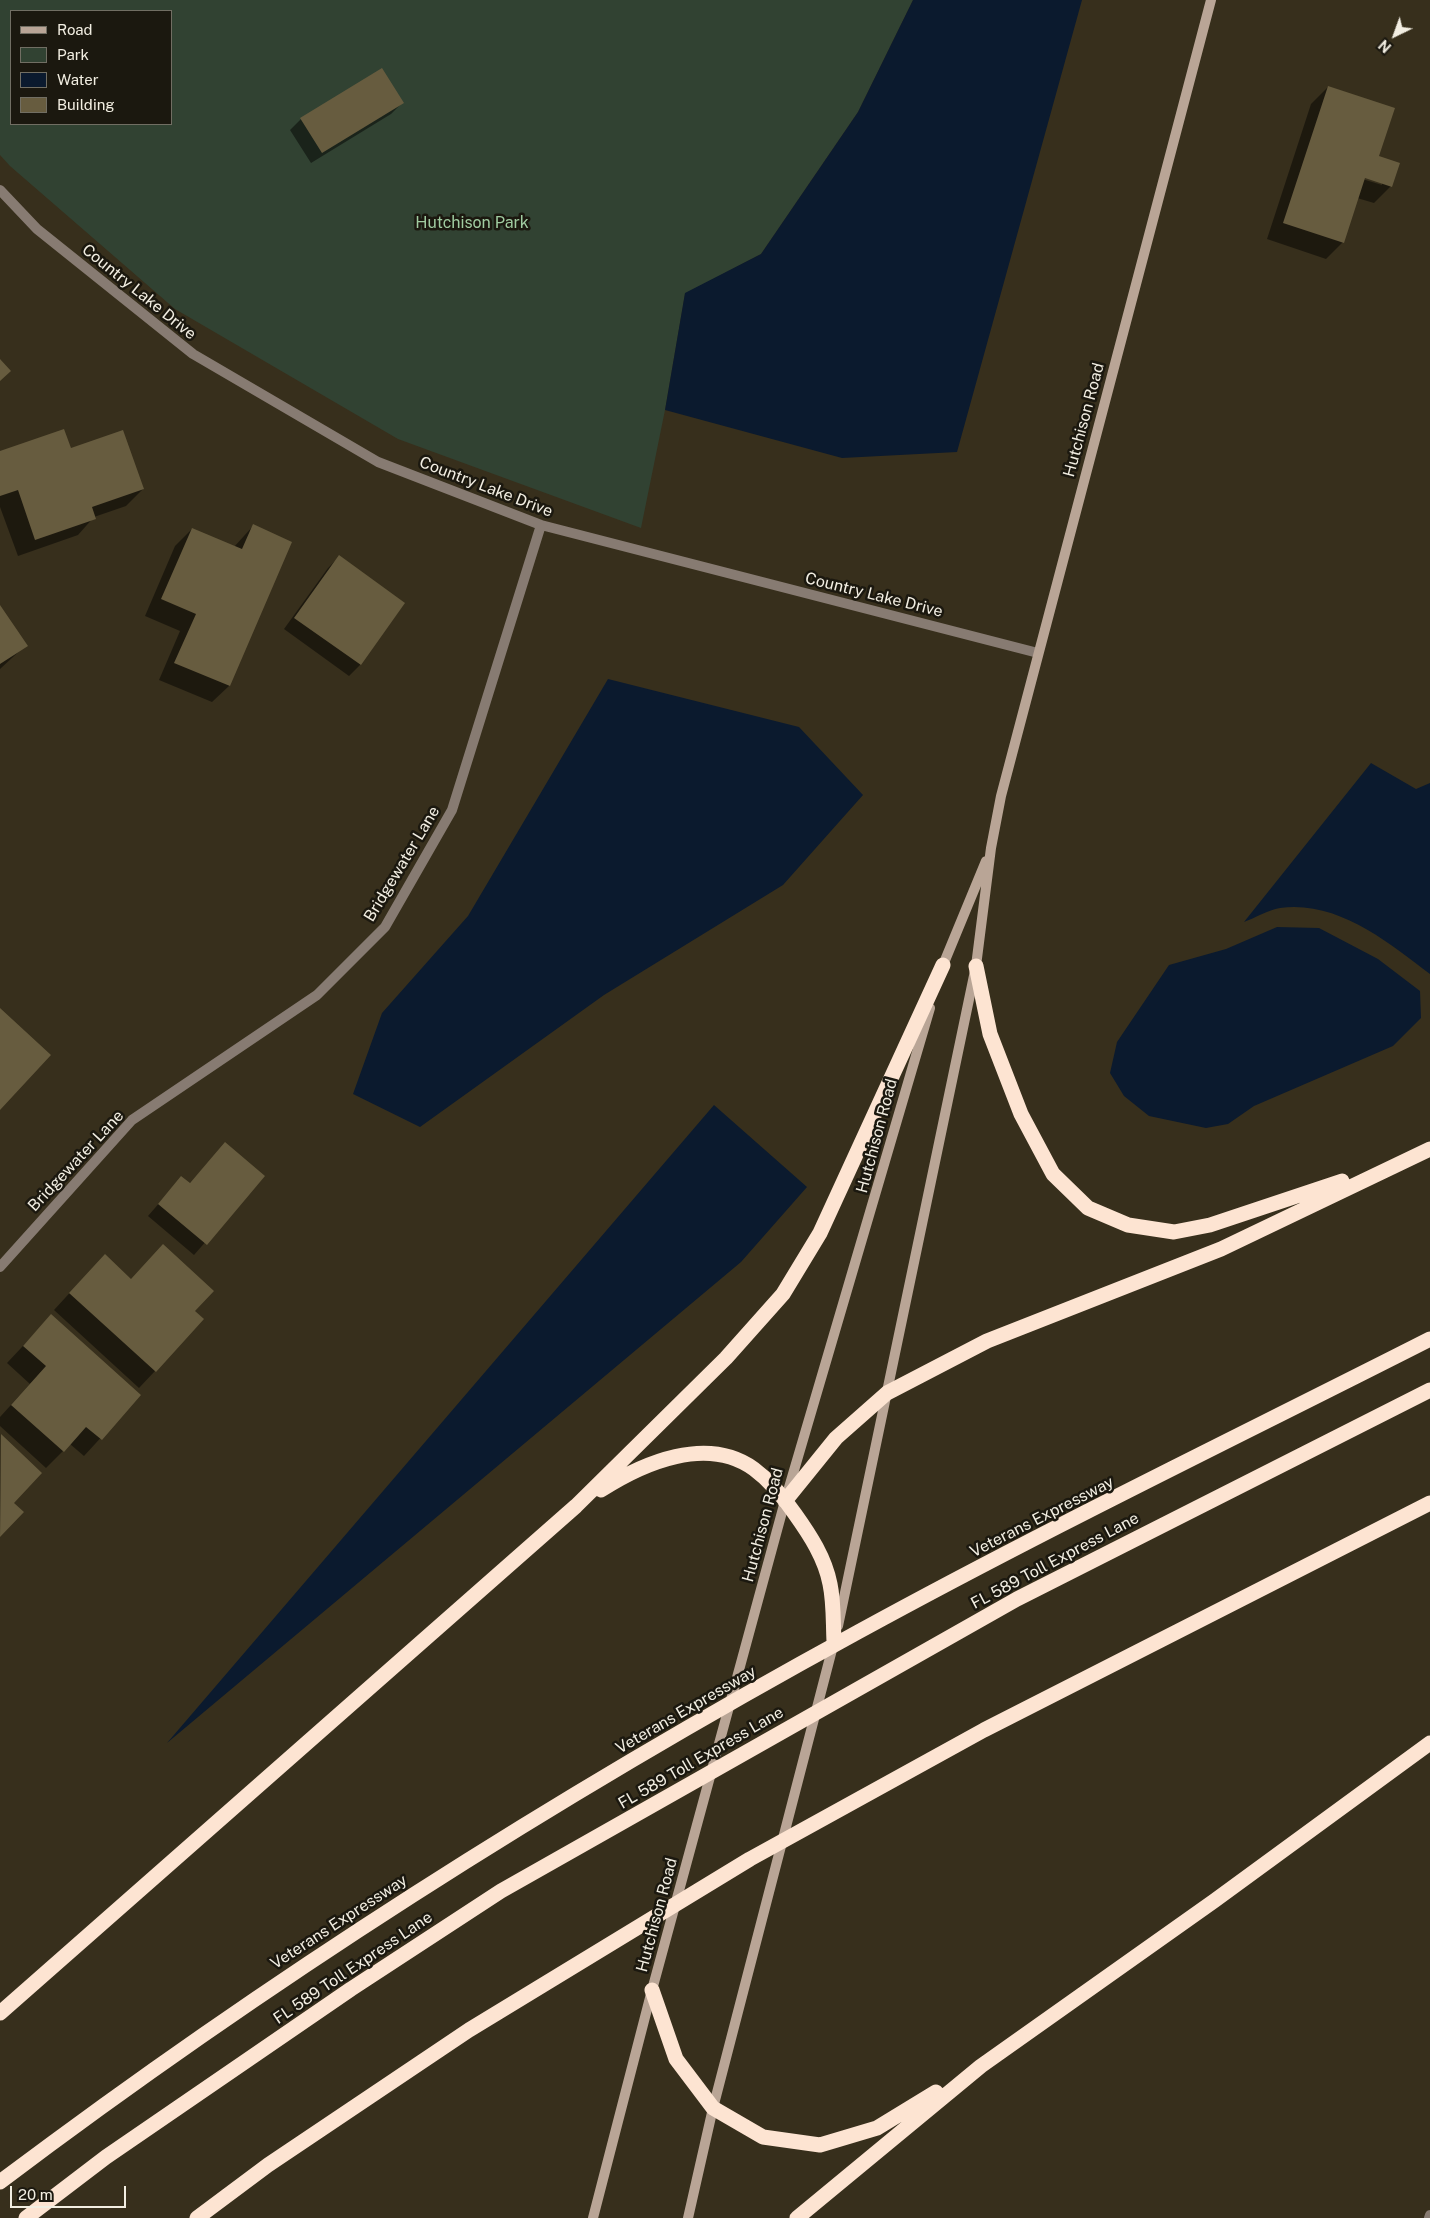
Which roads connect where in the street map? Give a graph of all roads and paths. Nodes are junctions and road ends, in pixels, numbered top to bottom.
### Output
1 (1211, 0) edge
2 (0, 190) edge
3 (540, 525) junction
4 (1038, 653) junction
5 (991, 848) junction
6 (942, 964) junction
7 (976, 966) junction
8 (1430, 1149) edge
9 (1400, 1162) junction
10 (0, 1267) edge
11 (1430, 1339) edge
12 (1430, 1390) edge
13 (887, 1393) junction
14 (785, 1501) junction
15 (1430, 1503) edge
16 (576, 1506) junction
17 (834, 1641) junction
18 (1430, 1743) edge
19 (652, 1990) junction
20 (0, 2013) edge
21 (980, 2066) junction
22 (713, 2108) junction
23 (0, 2182) edge
24 (26, 2218) edge
25 (197, 2218) edge
26 (594, 2218) edge
27 (688, 2218) edge
28 (797, 2218) edge

1 - 4 street, Hutchison Road
2 - 3 street, Country Lake Drive
3 - 4 street, Country Lake Drive
3 - 10 street, Bridgewater Lane
4 - 5 street, Hutchison Road
5 - 6 street, Hutchison Road
5 - 7 street, Hutchison Road
6 - 14 street, Hutchison Road
6 - 16 highway
7 - 9 highway
7 - 13 street, Hutchison Road
8 - 9 highway
9 - 13 highway
11 - 23 highway, Veterans Expressway
12 - 24 highway, FL 589 Toll Express Lane
13 - 14 highway
13 - 17 street, Hutchison Road
14 - 16 highway
14 - 17 highway
14 - 19 street, Hutchison Road
15 - 25 highway
16 - 20 highway
17 - 22 street, Hutchison Road
18 - 21 highway
19 - 22 highway
19 - 26 street, Hutchison Road
21 - 22 highway
21 - 28 highway
22 - 27 street, Hutchison Road

